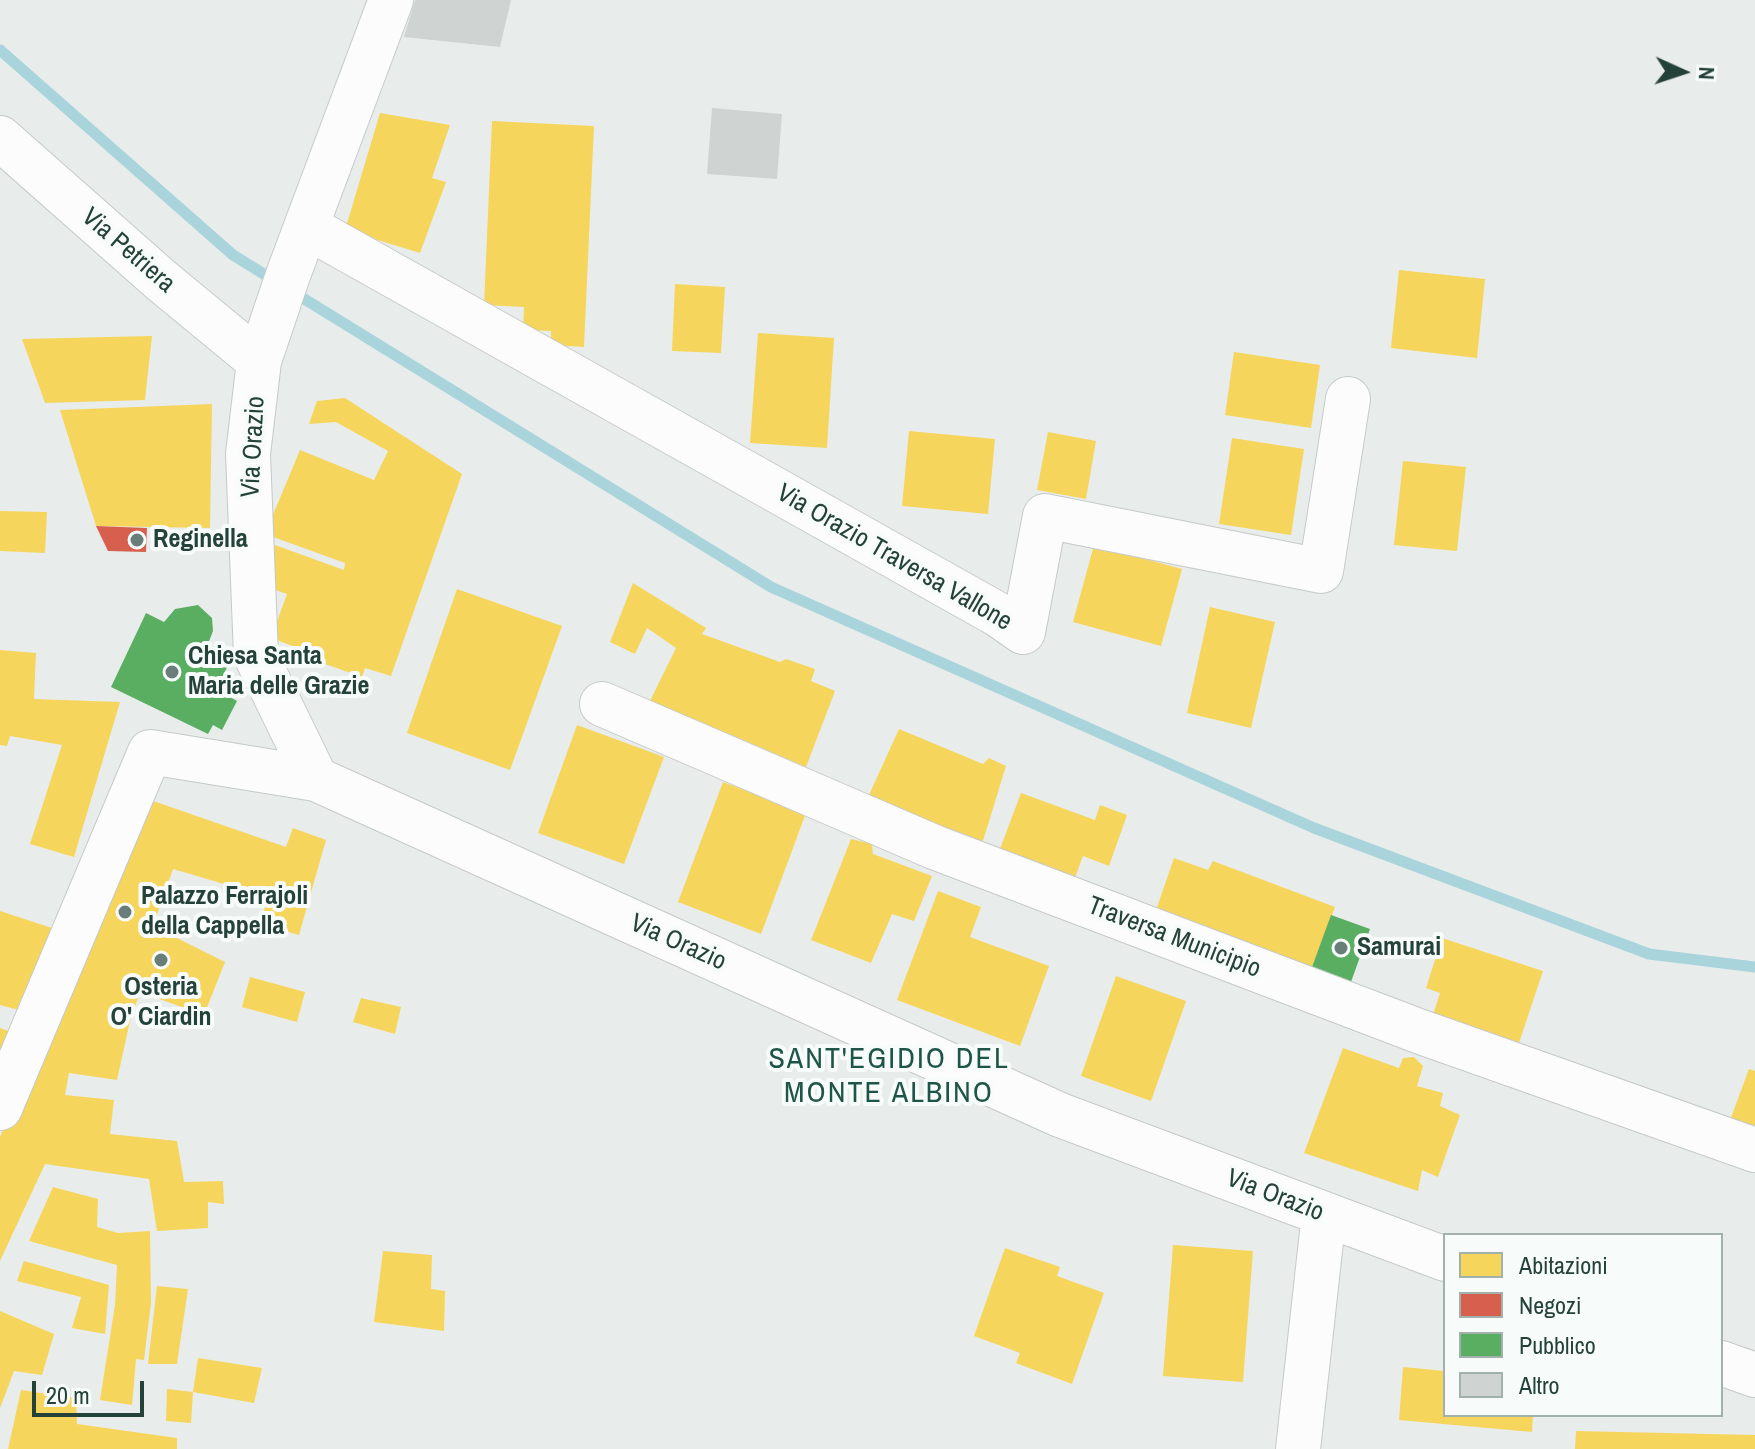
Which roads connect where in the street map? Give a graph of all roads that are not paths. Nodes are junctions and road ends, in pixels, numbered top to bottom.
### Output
1 (391, 0) edge
2 (0, 138) edge
3 (307, 227) junction
4 (259, 361) junction
5 (1348, 399) dead end
6 (602, 704) dead end
7 (316, 779) junction
8 (0, 1108) edge
9 (1755, 1150) edge
10 (1324, 1214) junction
11 (1443, 1258) edge
12 (1723, 1364) edge
13 (1755, 1375) edge
14 (1298, 1449) edge

1 - 3 street
2 - 4 street, Via Petriera
3 - 4 street, Via Orazio
3 - 5 street, Via Orazio Traversa Vallone
4 - 7 street, Via Orazio
6 - 9 street, Traversa Municipio
7 - 8 street
7 - 10 street, Via Orazio
10 - 11 street, Via Orazio
10 - 14 street
12 - 13 street

